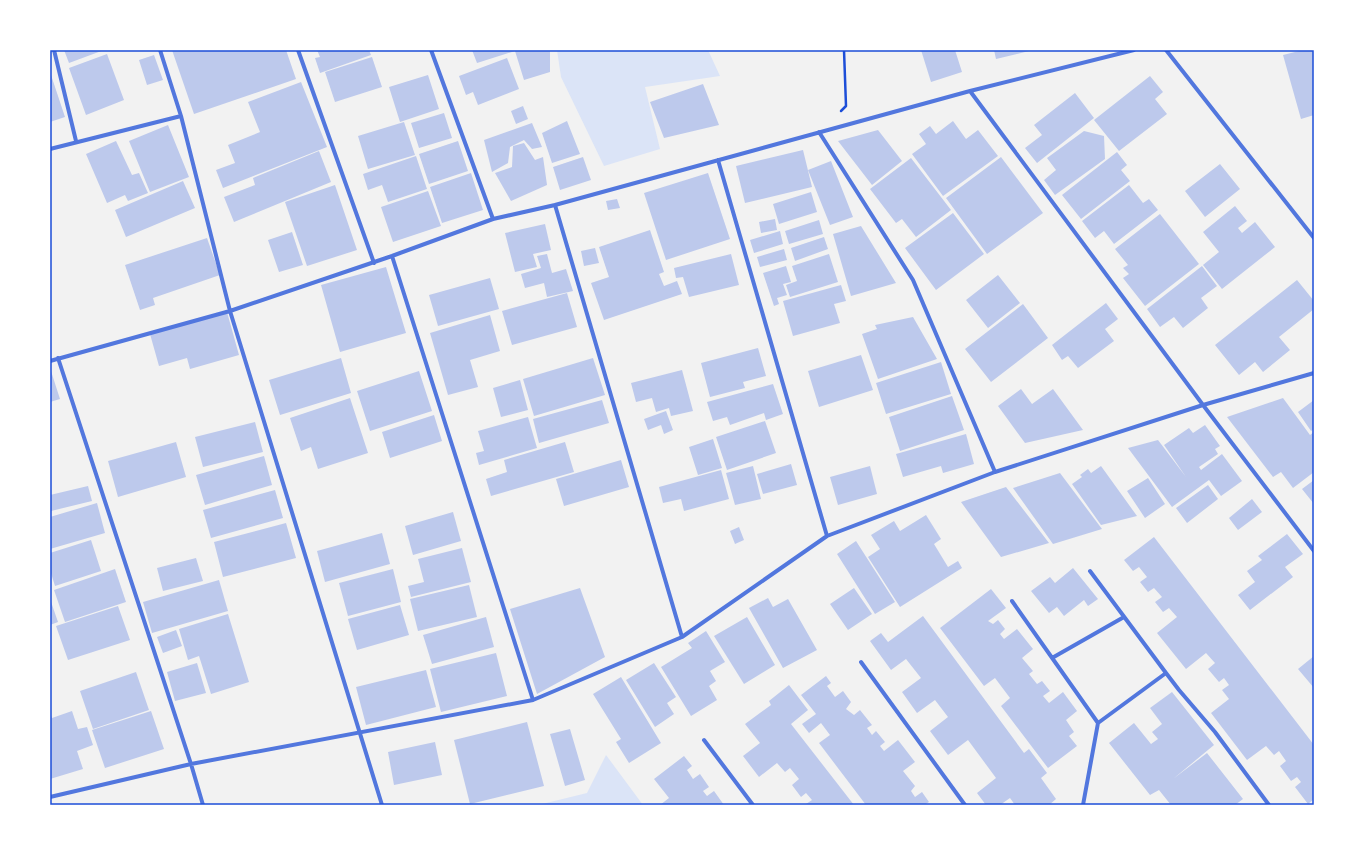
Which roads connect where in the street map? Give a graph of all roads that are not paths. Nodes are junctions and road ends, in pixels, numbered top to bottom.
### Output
1 (54, 50) edge
2 (160, 50) edge
3 (298, 50) edge
4 (431, 50) edge
5 (1134, 50) edge
6 (1166, 50) edge
7 (970, 91) junction
8 (181, 116) junction
9 (819, 132) junction
10 (76, 141) junction
11 (50, 149) edge
12 (718, 160) junction
13 (555, 205) junction
14 (493, 219) junction
15 (1312, 232) edge
16 (1314, 238) edge
17 (392, 256) junction
18 (374, 263) junction
19 (230, 310) junction
20 (58, 358) junction
21 (50, 361) edge
22 (1314, 372) edge
23 (1203, 405) junction
24 (995, 472) junction
25 (827, 536) junction
26 (1314, 551) edge
27 (1090, 571) dead end
28 (1012, 601) dead end
29 (1124, 617) junction
30 (682, 637) junction
31 (1052, 658) junction
32 (861, 662) dead end
33 (1166, 673) junction
34 (533, 700) junction
35 (1098, 723) junction
36 (360, 732) junction
37 (704, 740) dead end
38 (191, 764) junction
39 (50, 797) edge
40 (203, 805) edge
41 (382, 805) edge
42 (753, 805) edge
43 (965, 805) edge
44 (1083, 805) edge
45 (1269, 805) edge

1 - 10 street
2 - 8 street
3 - 18 street
4 - 14 street
5 - 7 street
6 - 15 street
7 - 9 street
7 - 23 street
8 - 10 street
8 - 19 street
9 - 12 street
9 - 24 street
10 - 11 street
12 - 13 street
12 - 25 street
13 - 14 street
13 - 30 street
14 - 17 street
15 - 16 street
17 - 18 street
17 - 34 street
18 - 19 street
19 - 20 street
19 - 36 street
20 - 21 street
20 - 38 street
22 - 23 street
23 - 24 street
23 - 26 street
24 - 25 street
25 - 30 street
27 - 29 street
28 - 31 street
29 - 31 street
29 - 33 street
30 - 34 street
31 - 35 street
32 - 43 street
33 - 35 street
33 - 45 street
34 - 36 street
35 - 44 street
36 - 38 street
36 - 41 street
37 - 42 street
38 - 39 street
38 - 40 street

